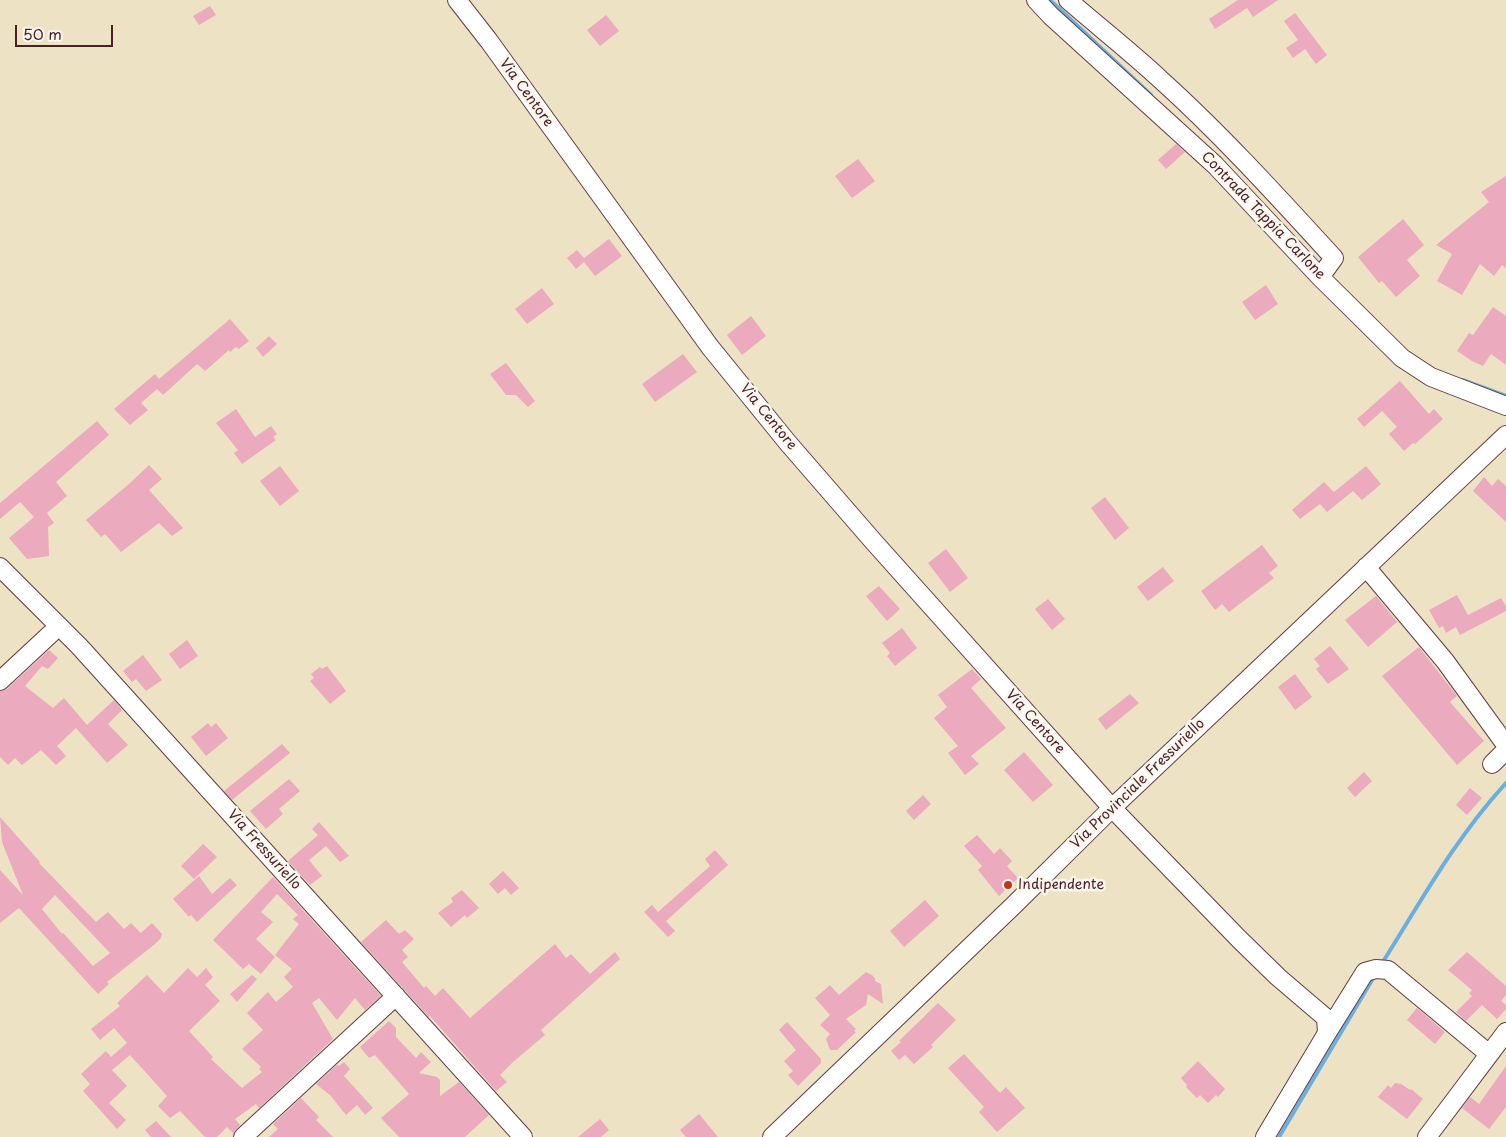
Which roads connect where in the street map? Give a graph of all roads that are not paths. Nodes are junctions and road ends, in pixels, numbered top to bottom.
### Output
1 (457, 0) edge
2 (1036, 0) edge
3 (1068, 0) edge
4 (1320, 277) junction
5 (1506, 406) edge
6 (1506, 435) edge
7 (0, 567) edge
8 (1366, 567) junction
9 (59, 626) junction
10 (0, 681) edge
11 (1506, 744) edge
12 (1506, 750) edge
13 (1492, 764) dead end
14 (1112, 808) junction
15 (396, 996) junction
16 (1506, 1032) edge
17 (1327, 1033) junction
18 (1489, 1054) junction
19 (243, 1137) edge
20 (523, 1137) edge
21 (772, 1137) edge
22 (1265, 1137) edge
23 (1427, 1137) edge

1 - 14 street, Via Centore
2 - 4 street, Contrada Tappia Carlone
3 - 4 street
4 - 5 street, Contrada Tappia Carlone
6 - 8 street, Via Provinciale Fressuriello
7 - 9 street, Via Fressuriello
8 - 11 street
8 - 14 street, Via Provinciale Fressuriello
9 - 10 street
9 - 15 street, Via Fressuriello
12 - 13 street
14 - 17 street, Via Centore
14 - 21 street, Via Provinciale Fressuriello
15 - 19 street
15 - 20 street, Via Fressuriello
16 - 18 street
17 - 18 street
17 - 22 street
18 - 23 street

